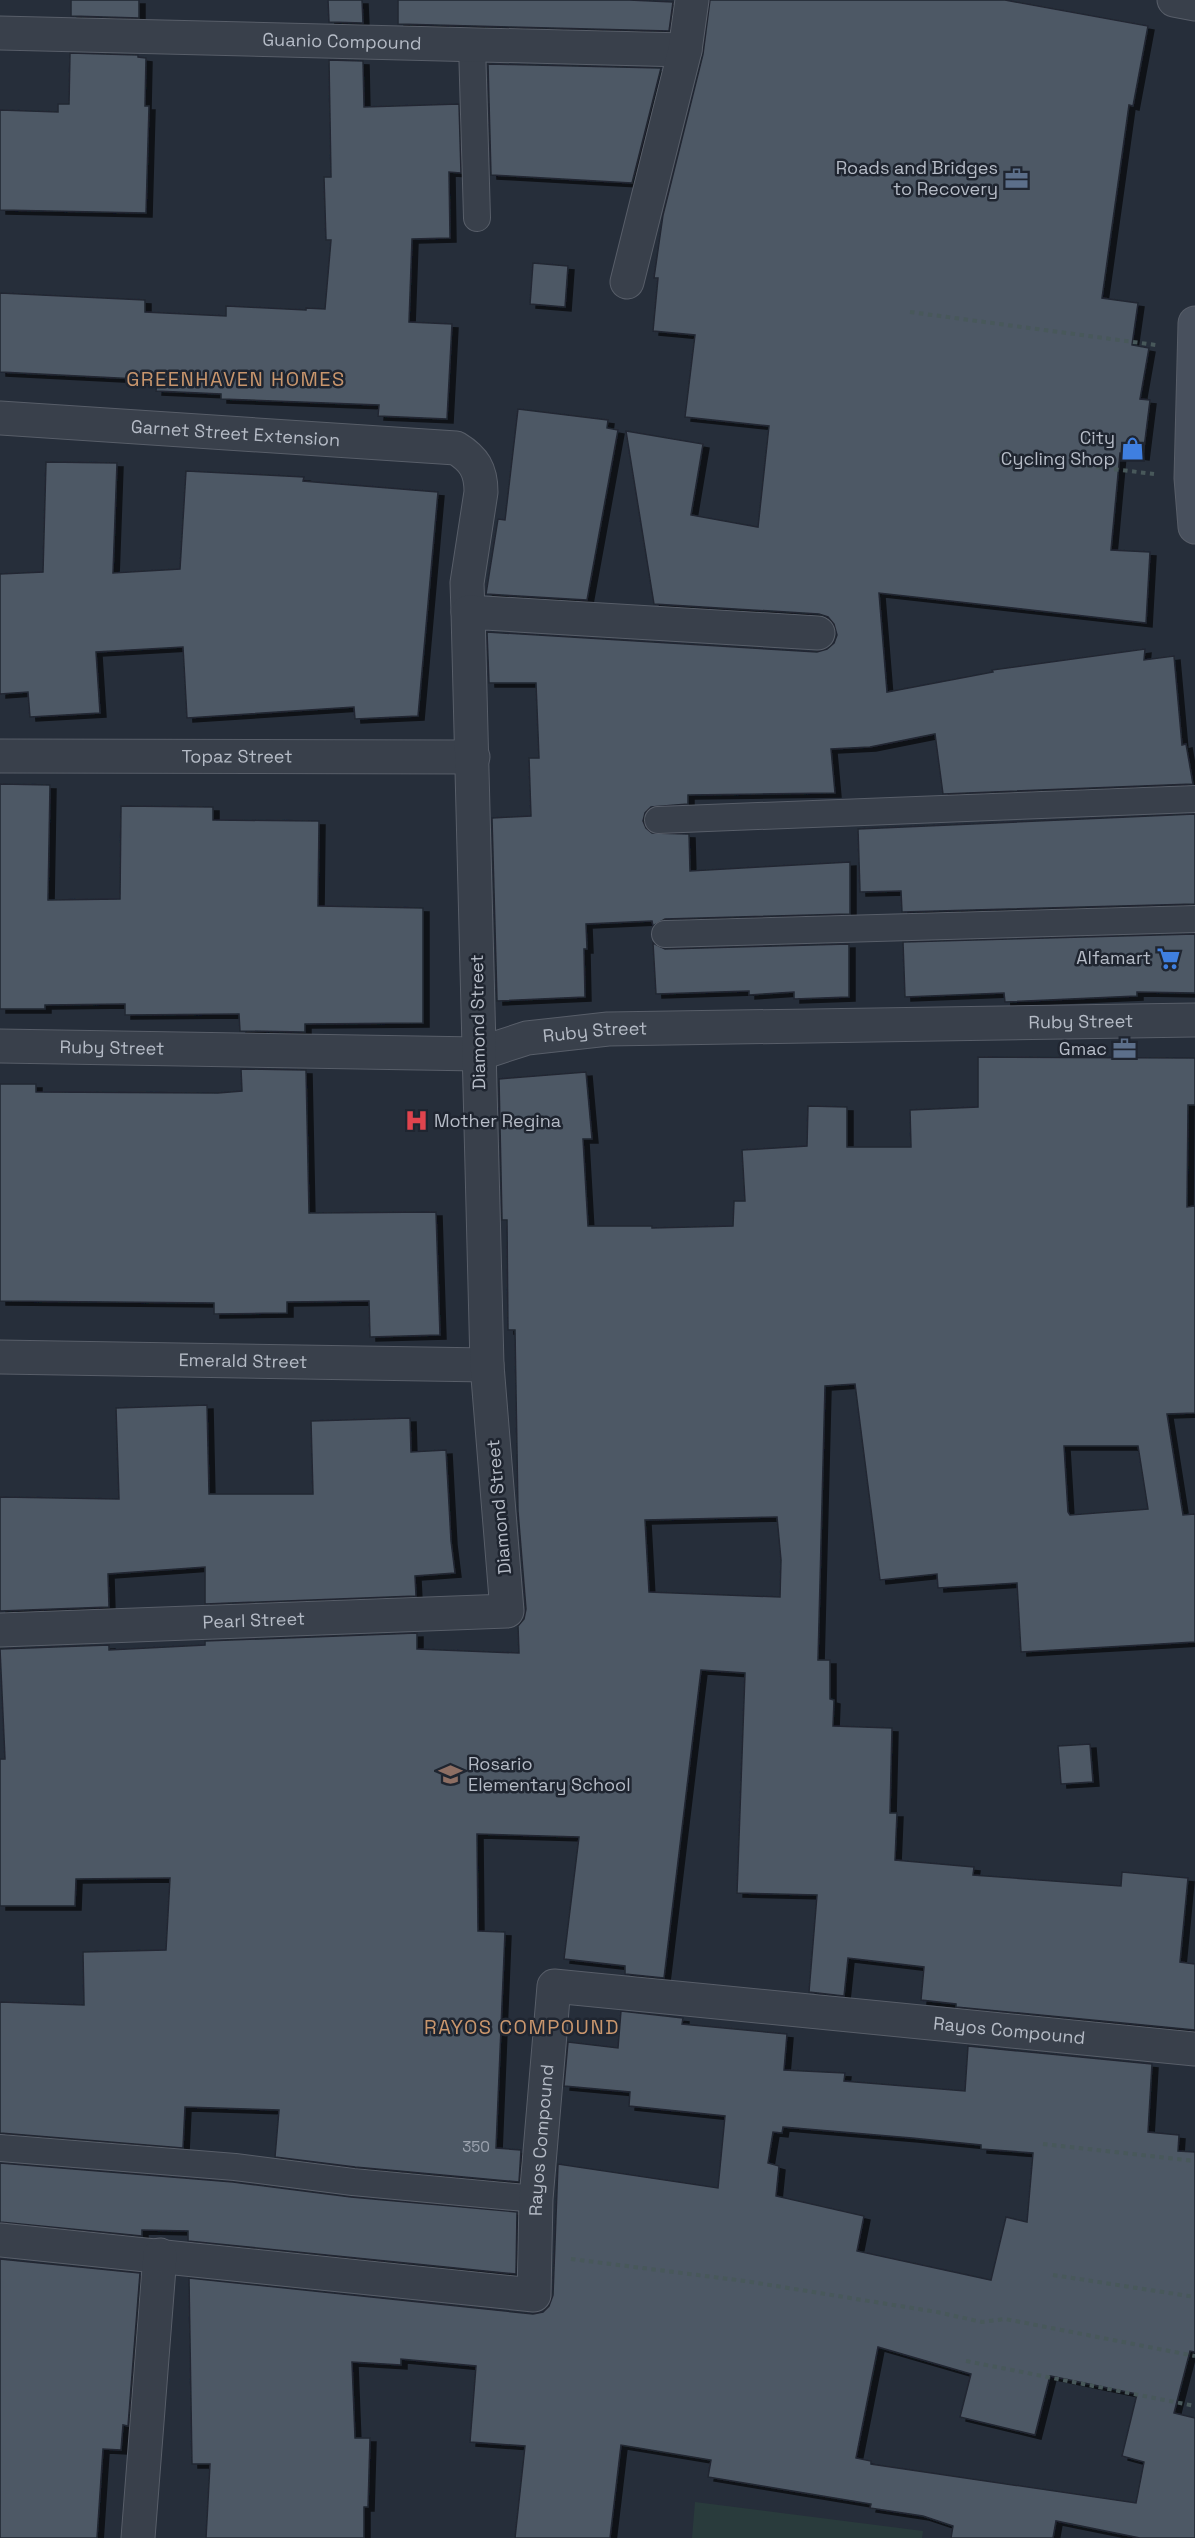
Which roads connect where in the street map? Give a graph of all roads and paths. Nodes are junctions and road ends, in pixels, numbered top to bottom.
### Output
1 (693, 0) edge
2 (1174, 0) edge
3 (1195, 4) edge
4 (0, 33) edge
5 (471, 45) junction
6 (685, 50) junction
7 (477, 218) dead end
8 (627, 282) dead end
9 (910, 312) dead end
10 (1194, 336) edge
11 (0, 418) edge
12 (998, 455) dead end
13 (469, 456) joint
14 (1191, 478) junction
15 (1195, 527) edge
16 (468, 612) junction
17 (818, 633) dead end
18 (0, 756) edge
19 (473, 757) junction
20 (1195, 800) edge
21 (658, 820) dead end
22 (1195, 919) edge
23 (665, 934) dead end
24 (1195, 1020) edge
25 (0, 1046) edge
26 (478, 1054) junction
27 (0, 1357) edge
28 (487, 1365) junction
29 (507, 1611) joint
30 (0, 1630) edge
31 (1195, 2049) edge
32 (1043, 2144) dead end
33 (0, 2148) edge
34 (1195, 2161) edge
35 (536, 2199) junction
36 (0, 2240) edge
37 (160, 2256) junction
38 (561, 2258) dead end
39 (1053, 2275) dead end
40 (1195, 2297) edge
41 (1195, 2356) edge
42 (966, 2361) dead end
43 (1195, 2406) edge
44 (138, 2538) edge

1 - 6 street
2 - 3 street
4 - 5 street, Guanio Compound
5 - 6 street, Guanio Compound
5 - 7 lane
6 - 8 street
9 - 10 path
10 - 14 main road
11 - 13 street, Garnet Street Extension
12 - 14 path
13 - 16 street, Diamond Street
14 - 15 main road
16 - 17 street
16 - 19 street, Diamond Street
18 - 19 street, Topaz Street
19 - 26 street, Diamond Street
20 - 21 lane
22 - 23 lane
24 - 26 street, Ruby Street
25 - 26 street, Ruby Street
26 - 28 street, Diamond Street
27 - 28 street, Emerald Street
28 - 29 street, Diamond Street
29 - 30 street, Pearl Street
31 - 35 street, Rayos Compound
32 - 34 path
33 - 35 lane
35 - 37 street, Rayos Compound
36 - 37 street, Rayos Compound
37 - 44 street
38 - 41 path
39 - 40 path
42 - 43 path

